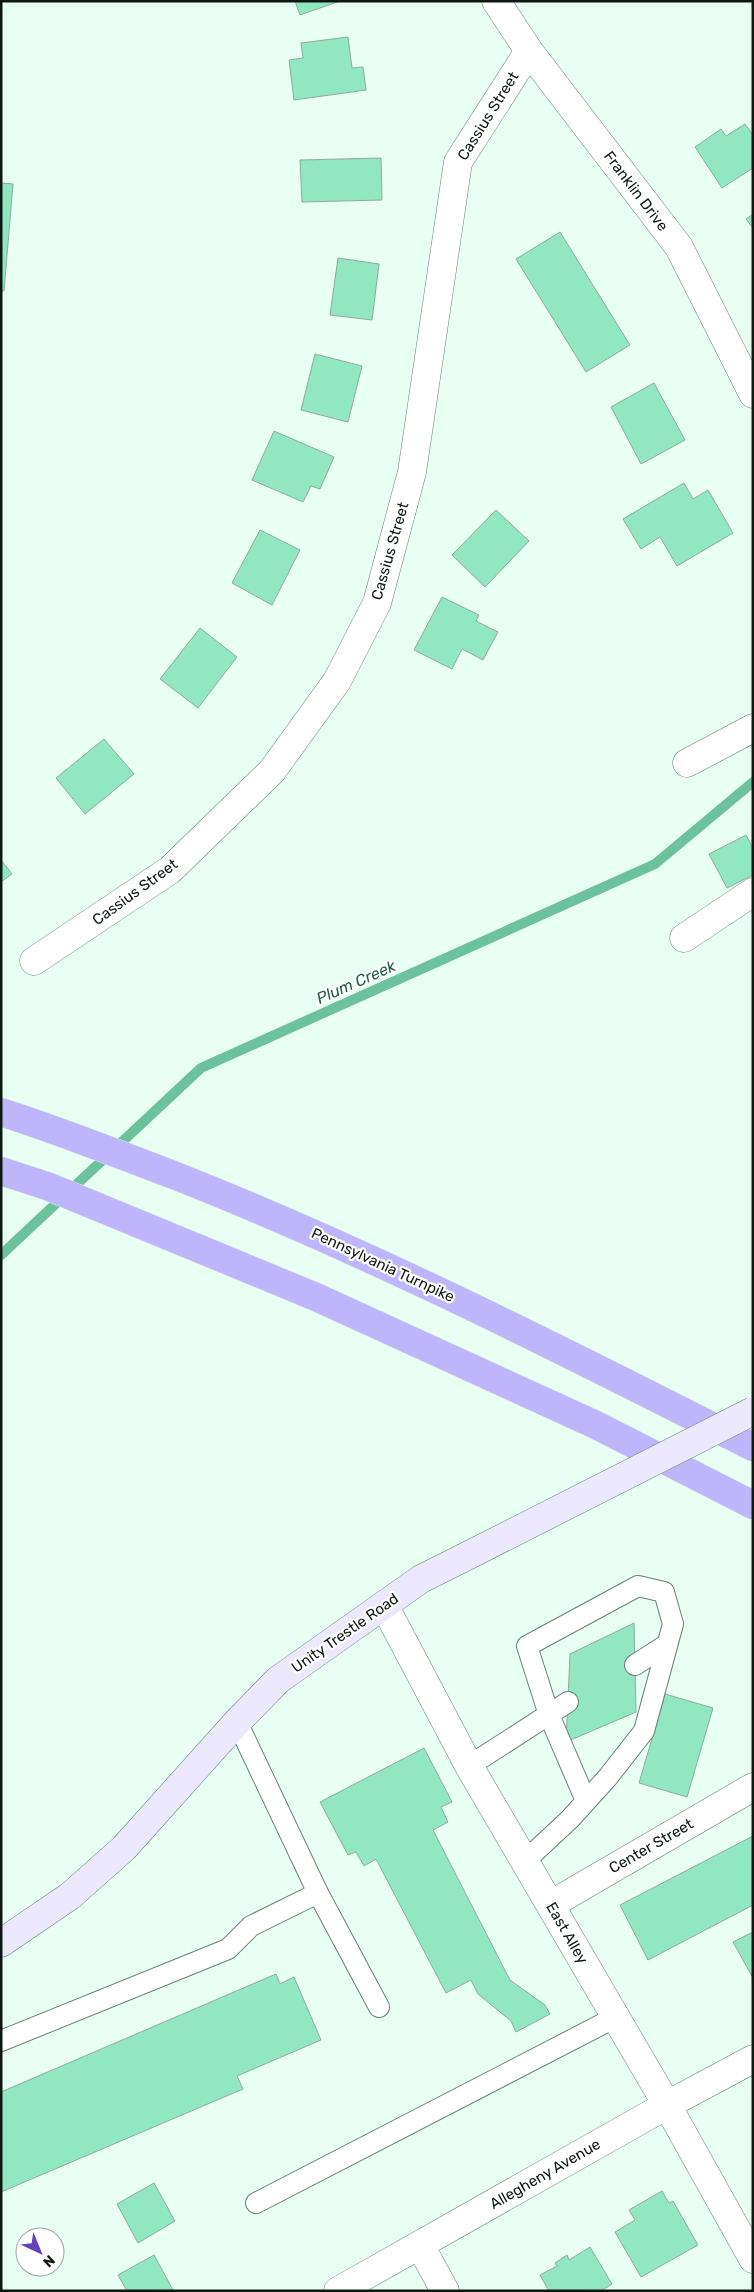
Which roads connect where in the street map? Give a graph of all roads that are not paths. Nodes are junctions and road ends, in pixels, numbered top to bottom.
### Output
1 (496, 1) edge
2 (529, 51) junction
3 (753, 394) edge
4 (753, 728) edge
5 (686, 763) dead end
6 (753, 892) edge
7 (684, 938) dead end
8 (34, 961) dead end
9 (1, 1112) edge
10 (1, 1171) edge
11 (753, 1411) edge
12 (753, 1447) edge
13 (753, 1505) edge
14 (384, 1605) junction
15 (666, 1645) junction
16 (635, 1664) dead end
17 (568, 1702) dead end
18 (549, 1715) junction
19 (237, 1722) junction
20 (470, 1766) junction
21 (753, 1787) edge
22 (586, 1801) junction
23 (525, 1861) junction
24 (318, 1892) junction
25 (550, 1905) junction
26 (1, 1943) edge
27 (379, 2007) dead end
28 (616, 2017) junction
29 (1, 2041) edge
30 (753, 2059) edge
31 (667, 2105) junction
32 (256, 2203) dead end
33 (420, 2245) junction
34 (753, 2259) edge
35 (338, 2291) edge
36 (445, 2291) edge

1 - 2 street, Franklin Drive
2 - 3 street, Franklin Drive
2 - 8 street, Cassius Street
4 - 5 street
6 - 7 street
9 - 12 highway, Pennsylvania Turnpike
10 - 13 highway
11 - 14 street, Unity Trestle Road, bridge
14 - 19 street, Unity Trestle Road
14 - 20 street, East Alley
15 - 16 lane
15 - 18 lane
15 - 22 lane
17 - 18 lane
18 - 20 lane
18 - 22 lane
19 - 24 lane
19 - 26 street, Unity Trestle Road
20 - 23 street, East Alley
21 - 25 street, Center Street
22 - 23 lane
23 - 25 street, East Alley
24 - 27 lane
24 - 29 lane
25 - 28 street, East Alley
28 - 31 street, East Alley
28 - 32 lane
30 - 31 street, Allegheny Avenue
31 - 33 street, Allegheny Avenue
31 - 34 street, East Alley
33 - 35 street, Allegheny Avenue
33 - 36 street

